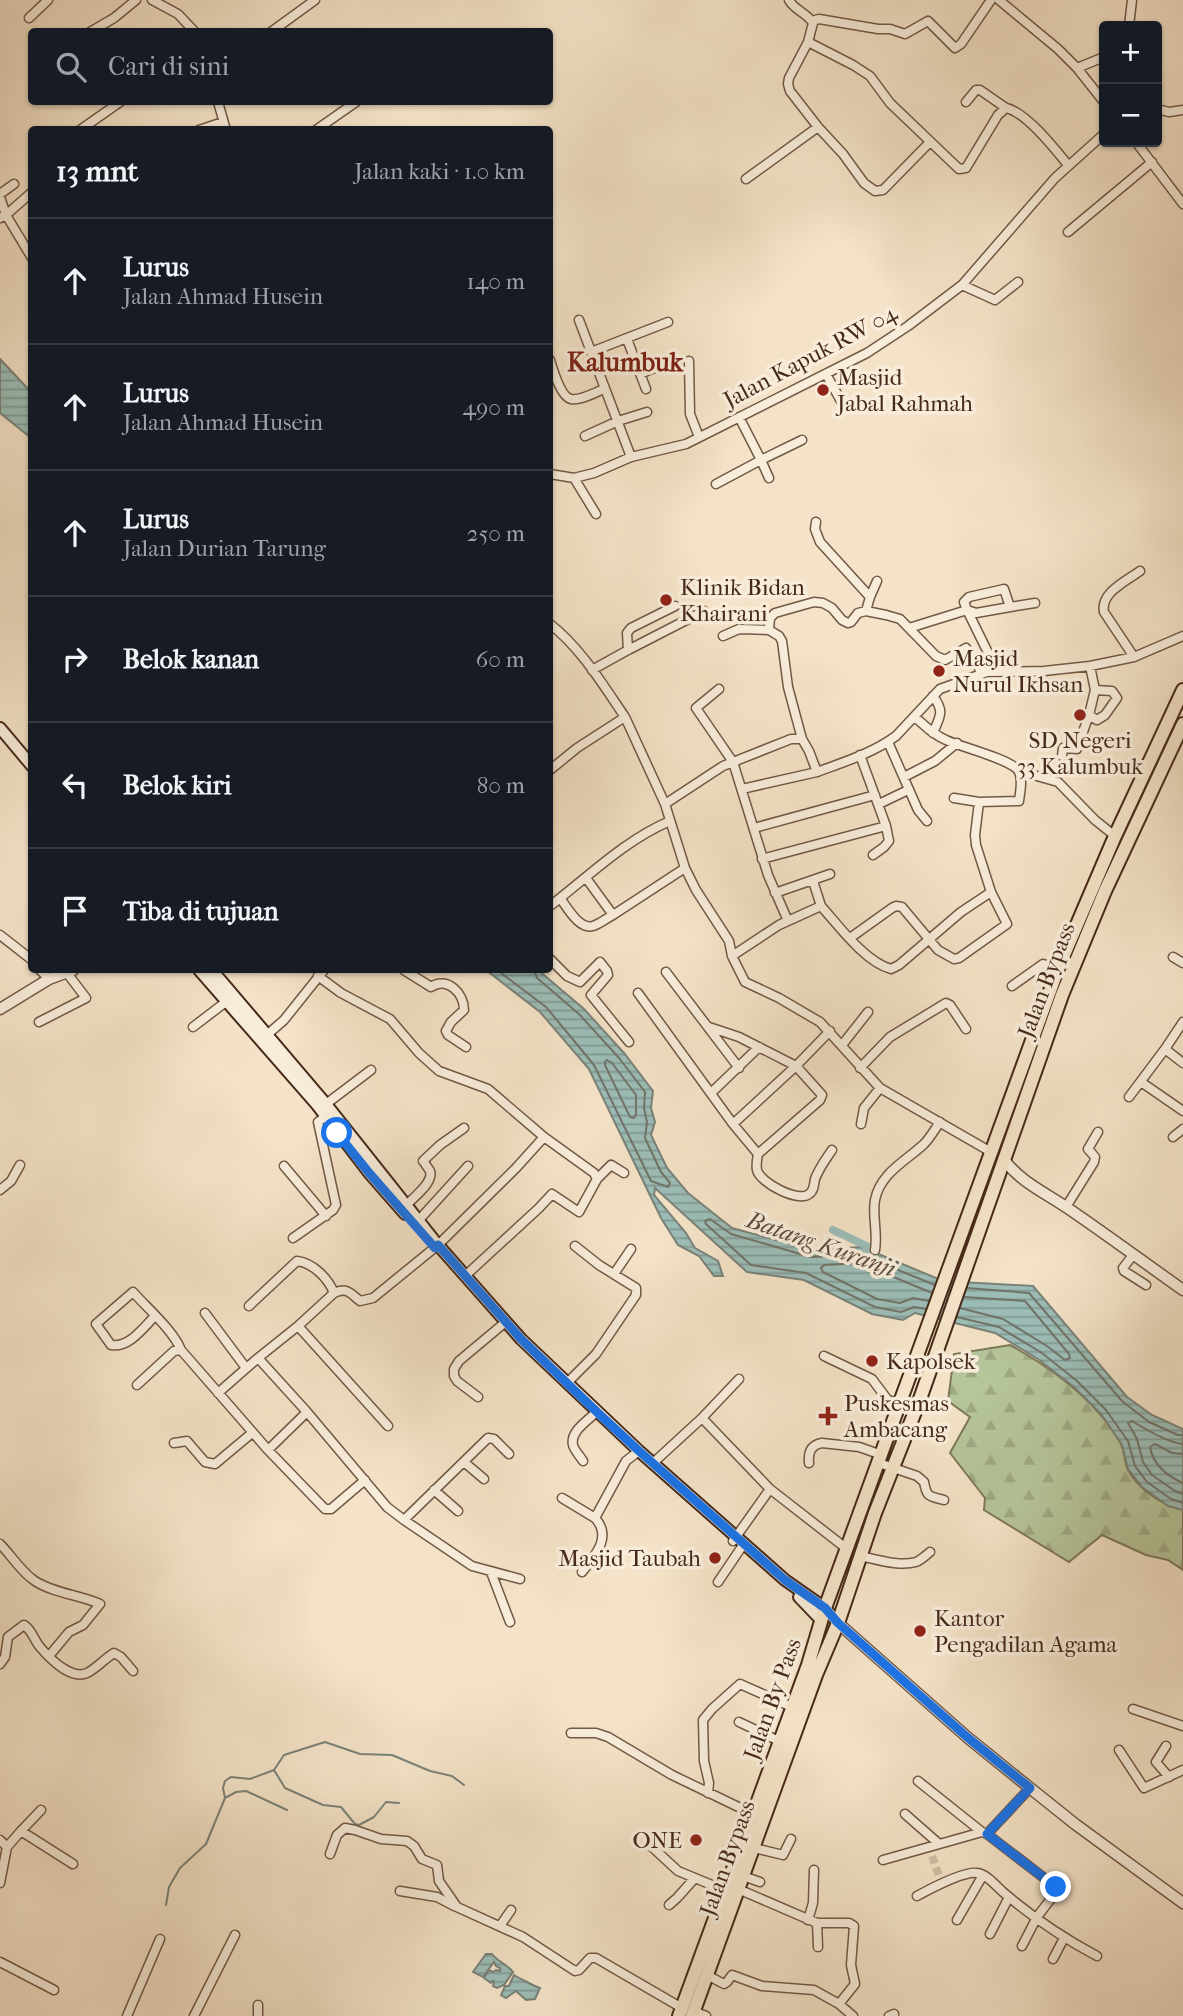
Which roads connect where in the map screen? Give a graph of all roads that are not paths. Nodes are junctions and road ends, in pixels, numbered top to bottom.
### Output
1 (48, 0) edge
2 (136, 0) edge
3 (152, 0) edge
4 (315, 0) edge
5 (789, 0) edge
6 (992, 0) edge
7 (999, 0) edge
8 (1132, 0) edge
9 (29, 18) dead end
10 (1130, 21) edge
11 (813, 23) junction
12 (97, 28) edge
13 (191, 28) edge
14 (276, 28) edge
15 (808, 42) junction
16 (1099, 59) edge
17 (1077, 68) junction
18 (1099, 96) edge
19 (966, 102) dead end
20 (116, 105) edge
21 (219, 105) edge
22 (352, 105) edge
23 (1006, 108) junction
24 (1162, 110) edge
25 (1183, 110) edge
26 (85, 126) edge
27 (225, 126) edge
28 (322, 126) edge
29 (818, 127) junction
30 (1099, 138) edge
31 (930, 142) junction
32 (1140, 147) edge
33 (1152, 162) junction
34 (1068, 165) junction
35 (746, 179) dead end
36 (14, 184) dead end
37 (28, 195) edge
38 (0, 196) edge
39 (1183, 204) edge
40 (3, 216) edge
41 (1068, 232) dead end
42 (28, 252) edge
43 (1018, 282) dead end
44 (962, 285) junction
45 (579, 320) dead end
46 (668, 322) dead end
47 (627, 339) junction
48 (591, 352) junction
49 (689, 361) dead end
50 (662, 365) dead end
51 (553, 368) edge
52 (640, 374) junction
53 (826, 374) junction
54 (604, 389) junction
55 (646, 389) dead end
56 (841, 401) dead end
57 (647, 412) dead end
58 (739, 417) junction
59 (618, 421) junction
60 (585, 436) dead end
61 (699, 437) junction
62 (802, 440) dead end
63 (631, 457) junction
64 (761, 460) junction
65 (553, 474) edge
66 (575, 478) junction
67 (769, 478) dead end
68 (716, 484) dead end
69 (596, 514) dead end
70 (816, 522) dead end
71 (1140, 571) dead end
72 (877, 581) dead end
73 (870, 597) junction
74 (1035, 603) dead end
75 (676, 606) dead end
76 (1010, 607) junction
77 (967, 610) junction
78 (704, 611) dead end
79 (866, 611) junction
80 (553, 626) edge
81 (909, 628) junction
82 (769, 630) junction
83 (723, 636) dead end
84 (1183, 636) edge
85 (628, 650) junction
86 (988, 653) junction
87 (1134, 657) junction
88 (976, 660) junction
89 (1090, 666) junction
90 (592, 670) junction
91 (997, 671) junction
92 (981, 674) junction
93 (719, 689) dead end
94 (1095, 690) junction
95 (1183, 690) edge
96 (933, 696) junction
97 (1089, 715) junction
98 (625, 717) junction
99 (915, 717) junction
100 (1183, 724) edge
101 (0, 728) edge
102 (933, 733) junction
103 (802, 739) junction
104 (888, 742) junction
105 (957, 743) junction
106 (860, 755) junction
107 (1062, 756) dead end
108 (28, 761) edge
109 (733, 762) junction
110 (553, 768) edge
111 (1019, 771) junction
112 (817, 772) junction
113 (904, 777) junction
114 (743, 789) junction
115 (908, 790) junction
116 (875, 795) junction
117 (954, 798) dead end
118 (979, 802) junction
119 (665, 804) junction
120 (879, 804) junction
121 (670, 821) junction
122 (927, 821) dead end
123 (886, 826) junction
124 (754, 828) junction
125 (1115, 836) junction
126 (873, 855) dead end
127 (762, 859) junction
128 (685, 868) junction
129 (830, 874) dead end
130 (586, 878) junction
131 (813, 881) junction
132 (991, 892) junction
133 (775, 893) junction
134 (1096, 896) junction
135 (560, 898) junction
136 (553, 904) edge
137 (821, 905) junction
138 (613, 915) junction
139 (788, 920) junction
140 (0, 935) edge
141 (850, 938) junction
142 (930, 940) junction
143 (733, 956) junction
144 (28, 957) edge
145 (1173, 957) dead end
146 (553, 962) edge
147 (1183, 963) edge
148 (1058, 969) junction
149 (666, 972) dead end
150 (43, 973) edge
151 (64, 973) edge
152 (71, 973) edge
153 (202, 973) edge
154 (214, 973) edge
155 (321, 973) edge
156 (409, 973) edge
157 (48, 979) junction
158 (580, 982) junction
159 (1012, 986) dead end
160 (638, 993) dead end
161 (592, 995) junction
162 (226, 996) junction
163 (0, 1009) edge
164 (868, 1012) dead end
165 (1183, 1022) edge
166 (39, 1023) dead end
167 (193, 1027) dead end
168 (709, 1027) junction
169 (965, 1029) dead end
170 (830, 1031) junction
171 (268, 1034) junction
172 (629, 1042) dead end
173 (842, 1045) junction
174 (467, 1047) dead end
175 (759, 1047) junction
176 (1165, 1049) junction
177 (1183, 1063) edge
178 (796, 1066) junction
179 (739, 1068) junction
180 (860, 1068) junction
181 (371, 1070) dead end
182 (1141, 1082) junction
183 (880, 1088) junction
184 (711, 1093) junction
185 (1129, 1097) dead end
186 (326, 1104) junction
187 (1183, 1111) edge
188 (325, 1117) junction
189 (940, 1122) junction
190 (733, 1124) junction
191 (861, 1124) dead end
192 (464, 1128) dead end
193 (1183, 1129) edge
194 (1098, 1132) dead end
195 (544, 1137) junction
196 (1173, 1137) dead end
197 (832, 1150) dead end
198 (991, 1152) junction
199 (758, 1154) junction
200 (1005, 1161) junction
201 (20, 1165) dead end
202 (284, 1166) dead end
203 (468, 1166) dead end
204 (624, 1173) dead end
205 (597, 1179) junction
206 (0, 1190) edge
207 (407, 1205) junction
208 (1066, 1207) junction
209 (326, 1216) junction
210 (418, 1221) junction
211 (293, 1238) dead end
212 (575, 1246) dead end
213 (437, 1247) junction
214 (631, 1249) dead end
215 (876, 1250) dead end
216 (1133, 1255) junction
217 (614, 1274) junction
218 (465, 1276) junction
219 (1146, 1285) dead end
220 (1183, 1290) edge
221 (334, 1293) junction
222 (249, 1306) dead end
223 (205, 1313) dead end
224 (155, 1316) junction
225 (502, 1325) junction
226 (298, 1326) junction
227 (181, 1350) junction
228 (824, 1356) dead end
229 (258, 1358) junction
230 (246, 1368) junction
231 (739, 1378) dead end
232 (567, 1383) junction
233 (137, 1385) dead end
234 (218, 1393) junction
235 (478, 1397) dead end
236 (901, 1400) junction
237 (307, 1412) junction
238 (593, 1415) junction
239 (702, 1418) junction
240 (388, 1426) dead end
241 (253, 1433) junction
242 (174, 1443) dead end
243 (268, 1450) junction
244 (509, 1454) dead end
245 (635, 1454) junction
246 (880, 1459) junction
247 (583, 1461) dead end
248 (464, 1462) junction
249 (809, 1462) dead end
250 (653, 1463) junction
251 (893, 1468) junction
252 (484, 1479) dead end
253 (365, 1480) junction
254 (770, 1489) junction
255 (434, 1490) junction
256 (562, 1498) dead end
257 (944, 1500) dead end
258 (458, 1511) dead end
259 (595, 1518) junction
260 (404, 1520) junction
261 (737, 1542) junction
262 (0, 1544) edge
263 (847, 1549) junction
264 (930, 1552) dead end
265 (860, 1556) junction
266 (491, 1572) junction
267 (582, 1572) dead end
268 (520, 1579) dead end
269 (718, 1582) dead end
270 (824, 1615) junction
271 (510, 1622) dead end
272 (838, 1623) junction
273 (49, 1656) junction
274 (0, 1664) edge
275 (132, 1671) dead end
276 (792, 1707) junction
277 (1133, 1709) dead end
278 (739, 1722) dead end
279 (1183, 1726) edge
280 (571, 1734) dead end
281 (779, 1741) junction
282 (1166, 1746) dead end
283 (1119, 1750) dead end
284 (1183, 1770) edge
285 (1169, 1777) junction
286 (918, 1781) dead end
287 (1030, 1788) junction
288 (708, 1793) junction
289 (41, 1811) dead end
290 (905, 1814) dead end
291 (755, 1820) junction
292 (21, 1831) junction
293 (984, 1833) junction
294 (791, 1839) dead end
295 (4, 1843) edge
296 (934, 1844) junction
297 (651, 1846) dead end
298 (754, 1848) junction
299 (330, 1854) dead end
300 (932, 1856) tunnel mouth
301 (883, 1860) dead end
302 (73, 1864) dead end
303 (814, 1870) dead end
304 (983, 1875) junction
305 (743, 1876) junction
306 (694, 1879) junction
307 (760, 1882) dead end
308 (0, 1883) edge
309 (738, 1889) junction
310 (724, 1890) junction
311 (400, 1891) dead end
312 (917, 1896) dead end
313 (1009, 1897) junction
314 (1183, 1902) edge
315 (669, 1905) dead end
316 (457, 1907) junction
317 (511, 1910) dead end
318 (1037, 1917) junction
319 (807, 1920) junction
320 (957, 1920) dead end
321 (817, 1923) junction
322 (500, 1926) junction
323 (990, 1934) dead end
324 (235, 1935) dead end
325 (1064, 1938) junction
326 (160, 1939) dead end
327 (1022, 1946) dead end
328 (818, 1947) dead end
329 (1097, 1956) dead end
330 (1053, 1959) dead end
331 (0, 1962) edge
332 (707, 1975) junction
333 (54, 1990) dead end
334 (839, 2004) junction
335 (258, 2005) dead end
336 (690, 2013) edge
337 (198, 2014) edge
338 (127, 2016) edge
339 (258, 2016) edge
340 (853, 2016) edge

1 - 9 street
2 - 12 street
3 - 13 street
4 - 14 street
5 - 11 street
6 - 11 street
7 - 17 street
8 - 10 street
11 - 15 street
15 - 29 street
15 - 31 street
16 - 17 street
17 - 18 street
19 - 23 street
20 - 26 street
21 - 27 street
22 - 28 street
23 - 31 street
23 - 34 street
24 - 25 street
29 - 31 street
29 - 35 street
30 - 34 street, Jalan Kapuk RW 04
32 - 33 street
33 - 39 street
33 - 41 street
34 - 44 street, Jalan Kapuk RW 04
36 - 38 street
37 - 40 street
38 - 40 street
40 - 42 street
43 - 44 street
44 - 53 street, Jalan Kapuk RW 04
45 - 48 street
46 - 47 street
47 - 48 street
47 - 52 street
48 - 54 street
49 - 61 street
50 - 52 street
51 - 54 street
52 - 55 street
53 - 56 street
53 - 58 street, Jalan Kapuk RW 04
54 - 59 street
57 - 59 street
58 - 61 street, Jalan Kapuk RW 04
58 - 64 street
59 - 60 street
59 - 63 street
61 - 63 street, Jalan Kapuk RW 04
62 - 64 street
63 - 66 street, Jalan Kapuk RW 04
64 - 67 street
64 - 68 street
65 - 66 street, Jalan Kapuk RW 04
66 - 69 street
70 - 73 street
71 - 87 street
72 - 73 street
73 - 79 street
74 - 76 street
75 - 85 street
76 - 77 street
76 - 77 street
77 - 81 street
77 - 86 street
78 - 85 street
79 - 81 street
79 - 82 street
80 - 90 street
81 - 88 street
82 - 83 street
82 - 103 street
84 - 87 street
85 - 90 street
86 - 88 street
86 - 91 street
87 - 89 street
88 - 92 street
89 - 91 street
89 - 94 street
90 - 98 street
91 - 92 street
92 - 96 street
93 - 109 street
94 - 97 street
94 - 97 street
95 - 125 highway
96 - 99 street
96 - 102 street
97 - 107 street
98 - 110 street
98 - 119 street
99 - 102 street
99 - 104 street
100 - 134 highway, Jalan Bypass
101 - 108 main road
102 - 105 street
103 - 109 street
103 - 112 street
104 - 106 street
104 - 113 street
105 - 111 street
105 - 113 street
106 - 112 street
106 - 116 street
109 - 114 street
109 - 119 street
111 - 118 street
111 - 125 street
112 - 114 street
113 - 115 street
114 - 124 street
115 - 120 street
115 - 122 street
116 - 120 street
116 - 124 street
117 - 118 street
118 - 132 street
119 - 121 street
120 - 123 street
121 - 128 street
121 - 130 street
123 - 126 street
123 - 127 street
124 - 127 street
125 - 134 highway
127 - 133 street
128 - 138 street
128 - 143 street
129 - 131 street
130 - 135 street
130 - 138 street
131 - 133 street
131 - 137 street
132 - 142 street
132 - 142 street
133 - 139 street
134 - 148 highway, Jalan By Pass
134 - 200 highway, Jalan Bypass
135 - 136 street
135 - 138 street
137 - 139 street
137 - 141 street
139 - 143 street
140 - 144 street
141 - 142 street
141 - 142 street
143 - 170 street
145 - 147 street
146 - 158 street
148 - 159 street
148 - 198 highway, Jalan By Pass
149 - 168 street
150 - 157 street
151 - 157 street
152 - 166 street
153 - 162 main road
154 - 162 main road
155 - 171 street
155 - 195 street
156 - 174 street
157 - 163 street
158 - 161 street
158 - 161 street
160 - 184 street
161 - 172 street
162 - 167 street
162 - 171 main road
162 - 188 main road
164 - 173 street
165 - 176 street
168 - 175 street
168 - 179 street
169 - 180 street
170 - 173 street
170 - 178 street
171 - 186 main road
173 - 180 street
175 - 178 street
175 - 179 street
176 - 177 street
176 - 182 street
178 - 190 street
178 - 199 street
179 - 184 street
180 - 183 street
181 - 186 street
182 - 185 street
182 - 187 street
183 - 189 street
183 - 191 street
184 - 190 street
186 - 207 main road
188 - 209 street
188 - 213 main road
189 - 198 street
189 - 215 street
190 - 199 street
192 - 207 street
193 - 196 street
194 - 208 street
195 - 205 street
195 - 213 street
197 - 199 street
198 - 236 highway, Jalan By Pass
200 - 208 street
200 - 251 highway, Jalan Bypass
201 - 206 street
202 - 209 street
203 - 210 street
204 - 205 street
205 - 218 street
207 - 210 main road
208 - 216 street
209 - 211 street
210 - 213 main road
212 - 217 street
213 - 218 main road
213 - 221 street
213 - 225 main road
214 - 217 street
216 - 219 street
216 - 220 street
217 - 232 street
218 - 232 main road
221 - 222 street
221 - 226 street
223 - 230 street
224 - 224 street
224 - 227 street
225 - 235 street
225 - 238 main road
226 - 229 street
226 - 240 street
227 - 233 street
227 - 234 street
228 - 236 street
229 - 230 street
229 - 237 street
230 - 234 street
231 - 239 street
232 - 250 main road
234 - 241 street
236 - 246 highway, Jalan By Pass
237 - 243 street
237 - 253 street
238 - 245 main road
238 - 247 street
239 - 250 street
239 - 254 street
241 - 242 street
241 - 243 street
243 - 253 street
244 - 248 street
245 - 259 street
245 - 261 main road
246 - 249 street
246 - 251 street
246 - 263 highway, Jalan By Pass
248 - 252 street
248 - 255 street
250 - 261 main road
251 - 257 street
251 - 265 highway, Jalan Bypass
253 - 260 street
254 - 261 street
254 - 263 street
255 - 258 street
255 - 260 street
256 - 259 street
259 - 267 street
260 - 266 street
261 - 269 street
261 - 270 main road
262 - 273 street
263 - 270 highway, Jalan By Pass
264 - 265 street
265 - 272 highway, Jalan Bypass
266 - 268 street
266 - 271 street
270 - 272 main road
270 - 276 highway, Jalan By Pass
272 - 287 street
272 - 291 highway, Jalan Bypass
273 - 274 street
273 - 275 street
276 - 281 highway, Jalan By Pass
276 - 288 street
277 - 279 street
278 - 281 street
280 - 288 street
281 - 291 highway, Jalan By Pass
282 - 285 street
283 - 285 street
284 - 285 street
286 - 293 street
287 - 293 street
287 - 314 street
288 - 291 street
289 - 292 street
290 - 296 street
291 - 298 highway, Jalan Bypass
291 - 310 highway, Jalan By Pass
292 - 295 street
292 - 302 street
293 - 296 street
293 - 318 street
294 - 298 street
295 - 308 street
296 - 300 street
296 - 301 street
297 - 306 street
298 - 305 highway, Jalan Bypass
299 - 316 street
303 - 319 street
304 - 312 street
304 - 313 street
304 - 320 street
305 - 307 street
305 - 309 highway, Jalan Bypass
306 - 310 street
306 - 315 street
309 - 319 street
309 - 332 highway, Jalan Bypass
310 - 336 highway, Jalan By Pass
311 - 316 street
313 - 318 street
313 - 323 street
316 - 322 street
317 - 322 street
318 - 325 street
318 - 327 street
319 - 321 street
321 - 328 street
321 - 334 street
322 - 336 street
324 - 337 street
325 - 329 street
325 - 330 street
326 - 338 street
331 - 333 street
332 - 334 street
332 - 336 highway, Jalan Bypass
334 - 340 street
335 - 339 street

